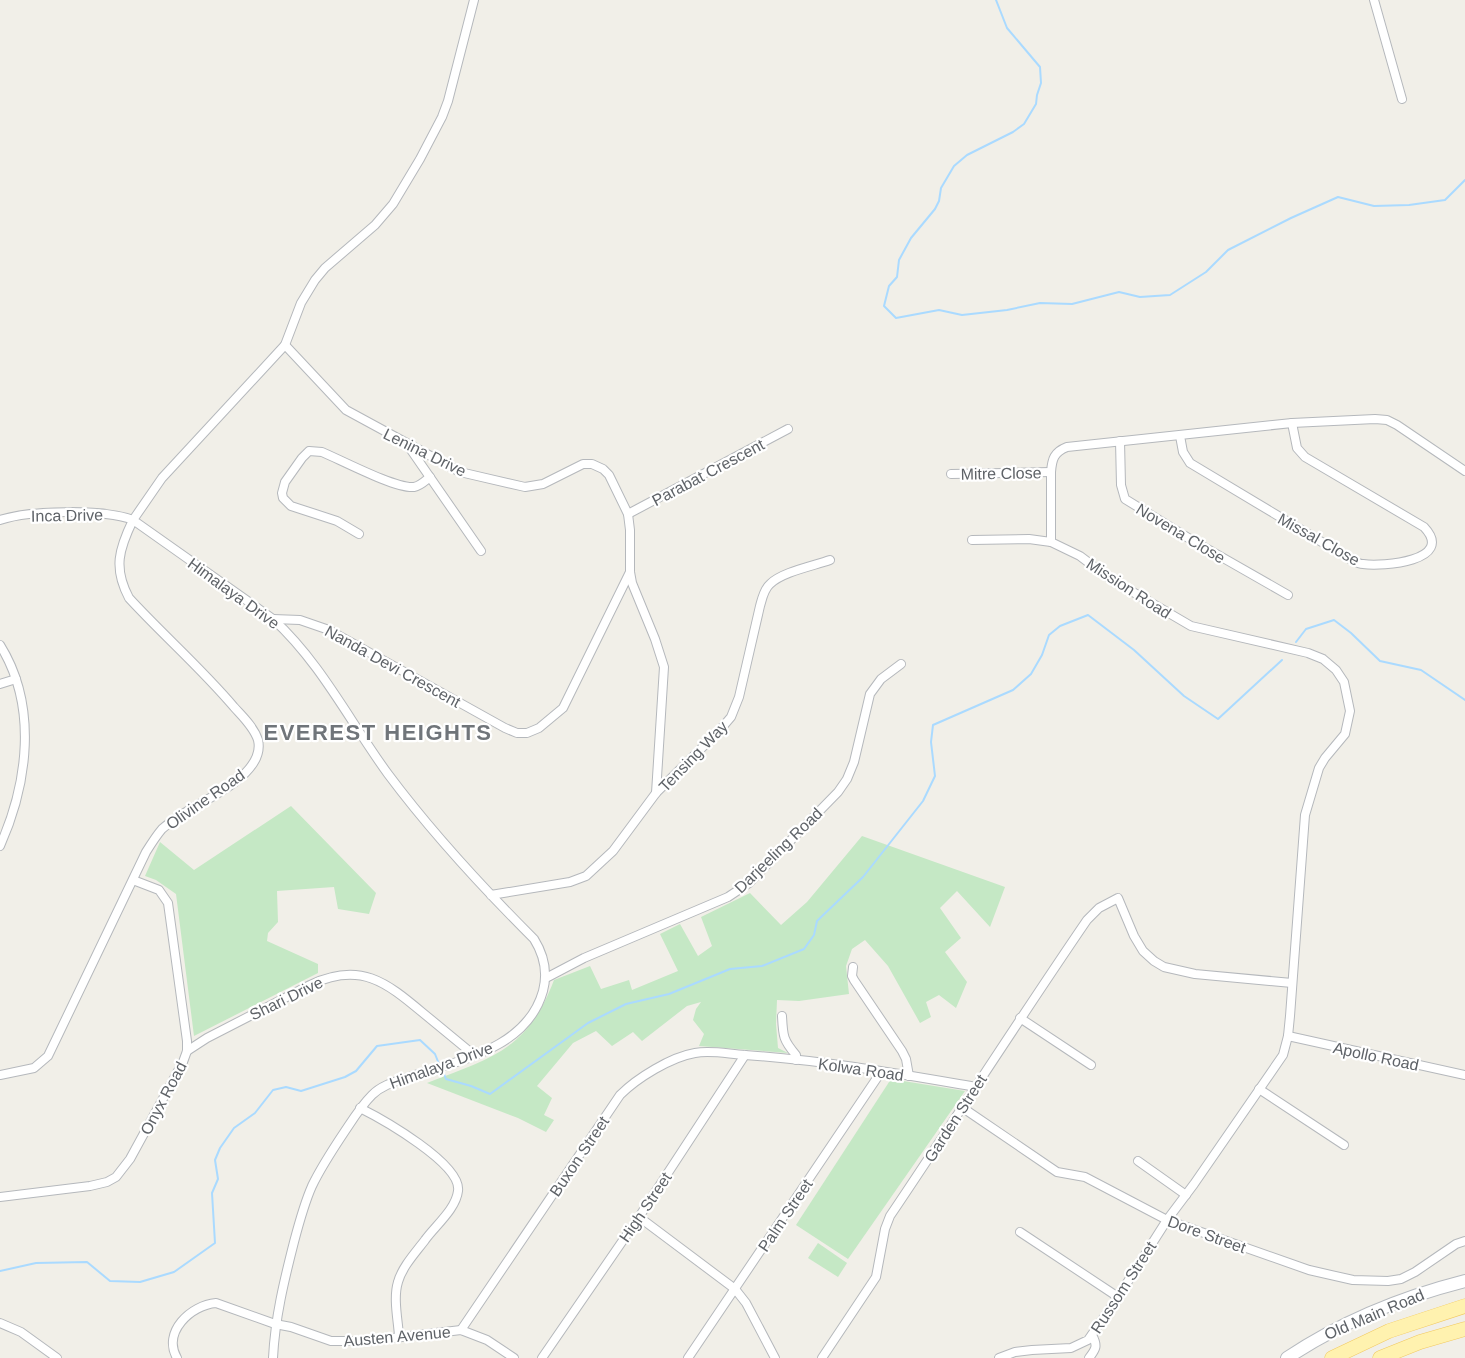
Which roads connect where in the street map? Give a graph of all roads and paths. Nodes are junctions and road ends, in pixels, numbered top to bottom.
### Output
1 (474, 0) edge
2 (1374, 0) edge
3 (1402, 99) dead end
4 (285, 345) junction
5 (1292, 423) junction
6 (788, 429) dead end
7 (1180, 436) junction
8 (1120, 441) junction
9 (407, 445) junction
10 (1465, 471) edge
11 (1051, 472) junction
12 (951, 474) dead end
13 (430, 477) junction
14 (628, 514) junction
15 (134, 519) junction
16 (0, 520) edge
17 (359, 534) dead end
18 (972, 540) dead end
19 (1051, 542) junction
20 (481, 551) dead end
21 (830, 560) dead end
22 (630, 572) junction
23 (1288, 595) dead end
24 (273, 619) junction
25 (0, 645) edge
26 (901, 664) dead end
27 (16, 679) junction
28 (0, 684) edge
29 (656, 793) junction
30 (0, 846) edge
31 (133, 880) junction
32 (491, 896) junction
33 (853, 967) dead end
34 (546, 978) junction
35 (1292, 983) junction
36 (782, 1016) dead end
37 (1020, 1018) junction
38 (1288, 1036) junction
39 (187, 1051) junction
40 (474, 1055) junction
41 (745, 1055) junction
42 (796, 1059) junction
43 (1091, 1065) dead end
44 (881, 1072) junction
45 (0, 1075) edge
46 (1465, 1075) edge
47 (909, 1076) junction
48 (976, 1087) junction
49 (1259, 1089) junction
50 (360, 1108) junction
51 (963, 1108) junction
52 (1344, 1145) dead end
53 (1138, 1161) dead end
54 (1186, 1195) junction
55 (0, 1197) edge
56 (639, 1217) junction
57 (1167, 1220) junction
58 (1020, 1232) dead end
59 (1465, 1241) edge
60 (1465, 1281) edge
61 (735, 1289) junction
62 (1118, 1297) junction
63 (1465, 1306) edge
64 (0, 1323) edge
65 (275, 1324) junction
66 (1465, 1329) edge
67 (461, 1330) junction
68 (1092, 1335) junction
69 (399, 1336) junction
70 (1077, 1346) junction
71 (57, 1358) edge
72 (177, 1358) edge
73 (273, 1358) edge
74 (514, 1358) edge
75 (542, 1358) edge
76 (688, 1358) edge
77 (776, 1358) edge
78 (822, 1358) edge
79 (999, 1358) edge
80 (1089, 1358) edge
81 (1287, 1358) edge
82 (1332, 1358) edge
83 (1380, 1358) edge

1 - 4 street
2 - 3 street
4 - 9 street, Lenina Drive
4 - 15 street
5 - 7 street
5 - 7 street, Missal Close
5 - 10 street
6 - 14 street, Parabat Crescent
7 - 8 street
8 - 11 street
8 - 23 street, Novena Close
9 - 13 street
9 - 14 street, Lenina Drive
11 - 12 street, Mitre Close
11 - 19 street
13 - 17 street
13 - 20 street
14 - 22 street
15 - 16 street, Inca Drive
15 - 24 street, Himalaya Drive
15 - 31 street, Olivine Road
18 - 19 street
19 - 35 street, Mission Road
21 - 29 street, Tensing Way
22 - 24 street, Nanda Devi Crescent
22 - 29 street
24 - 32 street, Himalaya Drive
25 - 27 street
26 - 34 street, Darjeeling Road
27 - 28 street
27 - 30 street
29 - 32 street, Tensing Way
31 - 39 street, Onyx Road
31 - 45 street, Olivine Road
32 - 34 street, Himalaya Drive
33 - 47 street
34 - 40 street, Himalaya Drive
35 - 37 street, Garden Street
35 - 38 street, Mission Road
36 - 42 street
37 - 43 street
37 - 48 street, Garden Street
38 - 46 street, Apollo Road
38 - 49 street, Russom Street
39 - 40 street, Shari Drive
39 - 55 street, Onyx Road
40 - 50 street, Himalaya Drive
41 - 42 street, Kolwa Road
41 - 56 street, High Street
41 - 67 street, Buxon Street
42 - 44 street, Kolwa Road
44 - 47 street, Kolwa Road
44 - 61 street, Palm Street
47 - 48 street, Kolwa Road
48 - 51 street, Garden Street
49 - 52 street
49 - 54 street, Russom Street
50 - 65 street, Himalaya Drive
50 - 69 street
51 - 57 street, Dore Street
51 - 78 street, Garden Street
53 - 54 street
54 - 57 street, Russom Street
56 - 61 street
56 - 75 street, High Street
57 - 59 street, Dore Street
57 - 62 street, Russom Street
58 - 62 street
60 - 81 street, Old Main Road
61 - 76 street, Palm Street
61 - 77 street
62 - 68 street, Russom Street
63 - 82 main road
64 - 71 street
65 - 69 street, Austen Avenue
65 - 72 street, Austen Avenue
65 - 73 street, Himalaya Drive
66 - 83 main road
67 - 69 street, Austen Avenue
67 - 74 street, Austen Avenue
68 - 70 street, Russom Street
68 - 80 street
70 - 79 street, Russom Street
70 - 80 street

